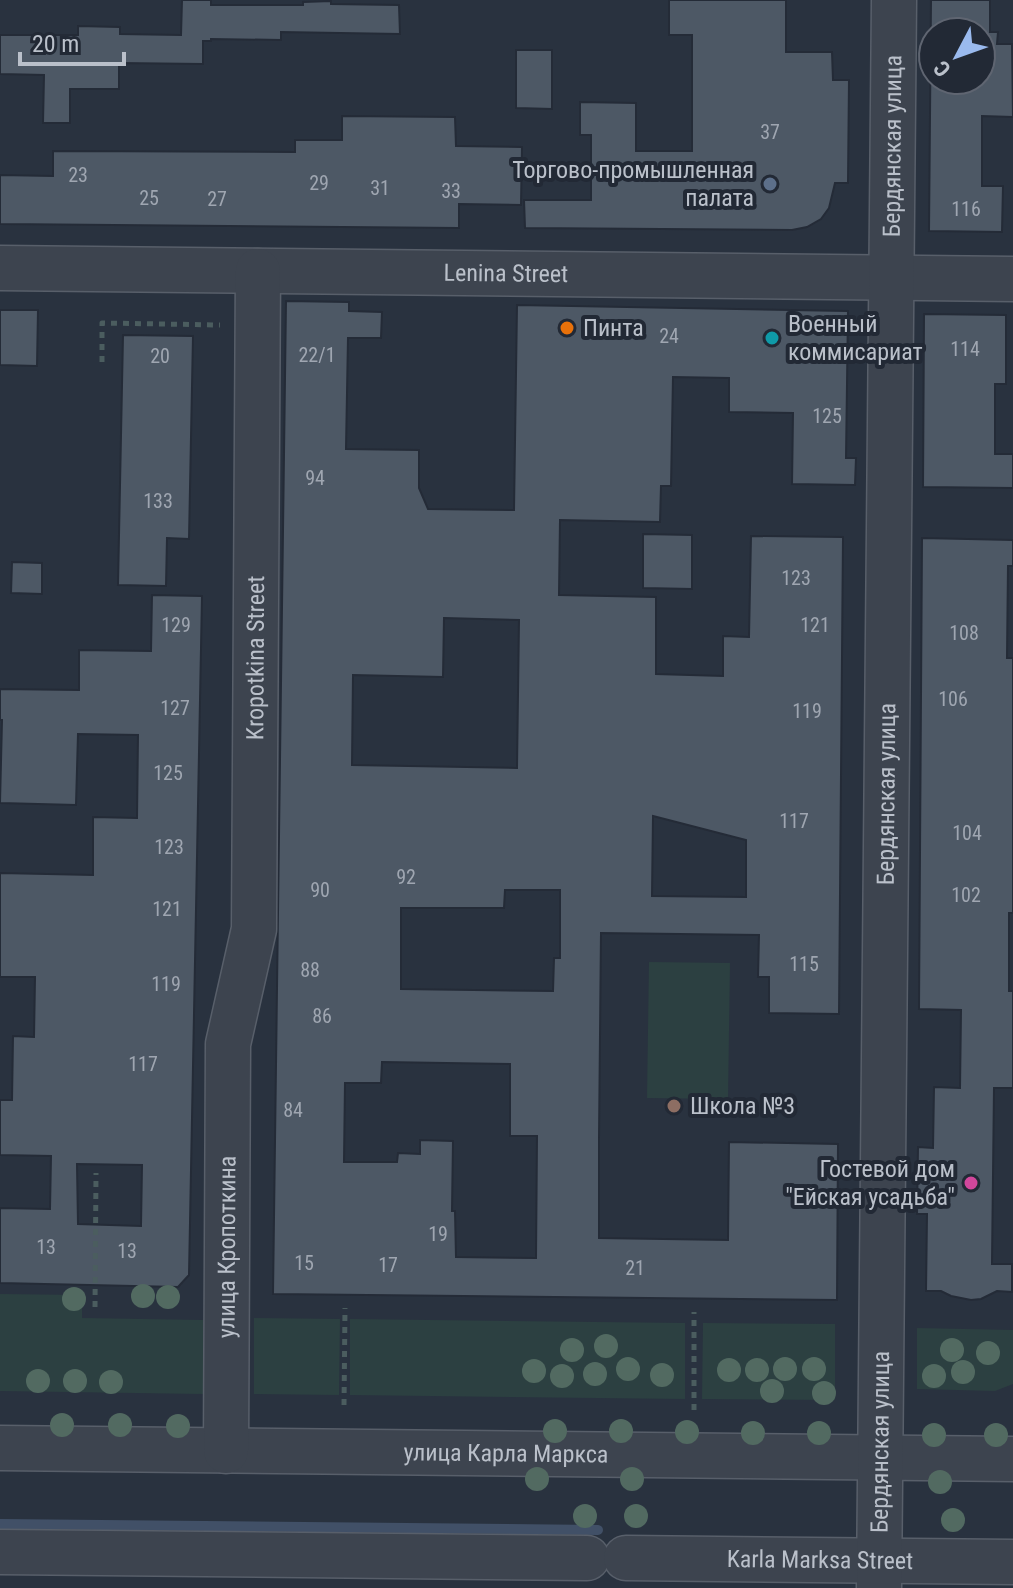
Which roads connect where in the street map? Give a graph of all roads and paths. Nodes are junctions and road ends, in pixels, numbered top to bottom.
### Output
1 (894, 0) edge
2 (0, 268) edge
3 (258, 271) junction
4 (890, 278) junction
5 (1013, 279) edge
6 (219, 325) dead end
7 (102, 362) dead end
8 (96, 1173) dead end
9 (95, 1307) dead end
10 (345, 1308) dead end
11 (694, 1312) dead end
12 (344, 1405) dead end
13 (694, 1410) dead end
14 (0, 1448) edge
15 (226, 1451) junction
16 (881, 1458) junction
17 (1013, 1459) edge
18 (0, 1552) edge
19 (1013, 1562) edge
20 (879, 1574) edge

1 - 4 street, Бердянская улица
2 - 3 street, Lenina Street
3 - 4 street, Lenina Street
3 - 15 street, улица Кропоткина
4 - 5 street, Lenina Street
4 - 16 street, Бердянская улица
6 - 7 path
8 - 9 path
10 - 12 path
11 - 13 path
14 - 15 street, улица Карла Маркса
15 - 16 street, улица Карла Маркса
16 - 17 street, улица Карла Маркса
16 - 20 street, Бердянская улица
18 - 20 street, Karla Marksa Street
19 - 20 street, Karla Marksa Street

